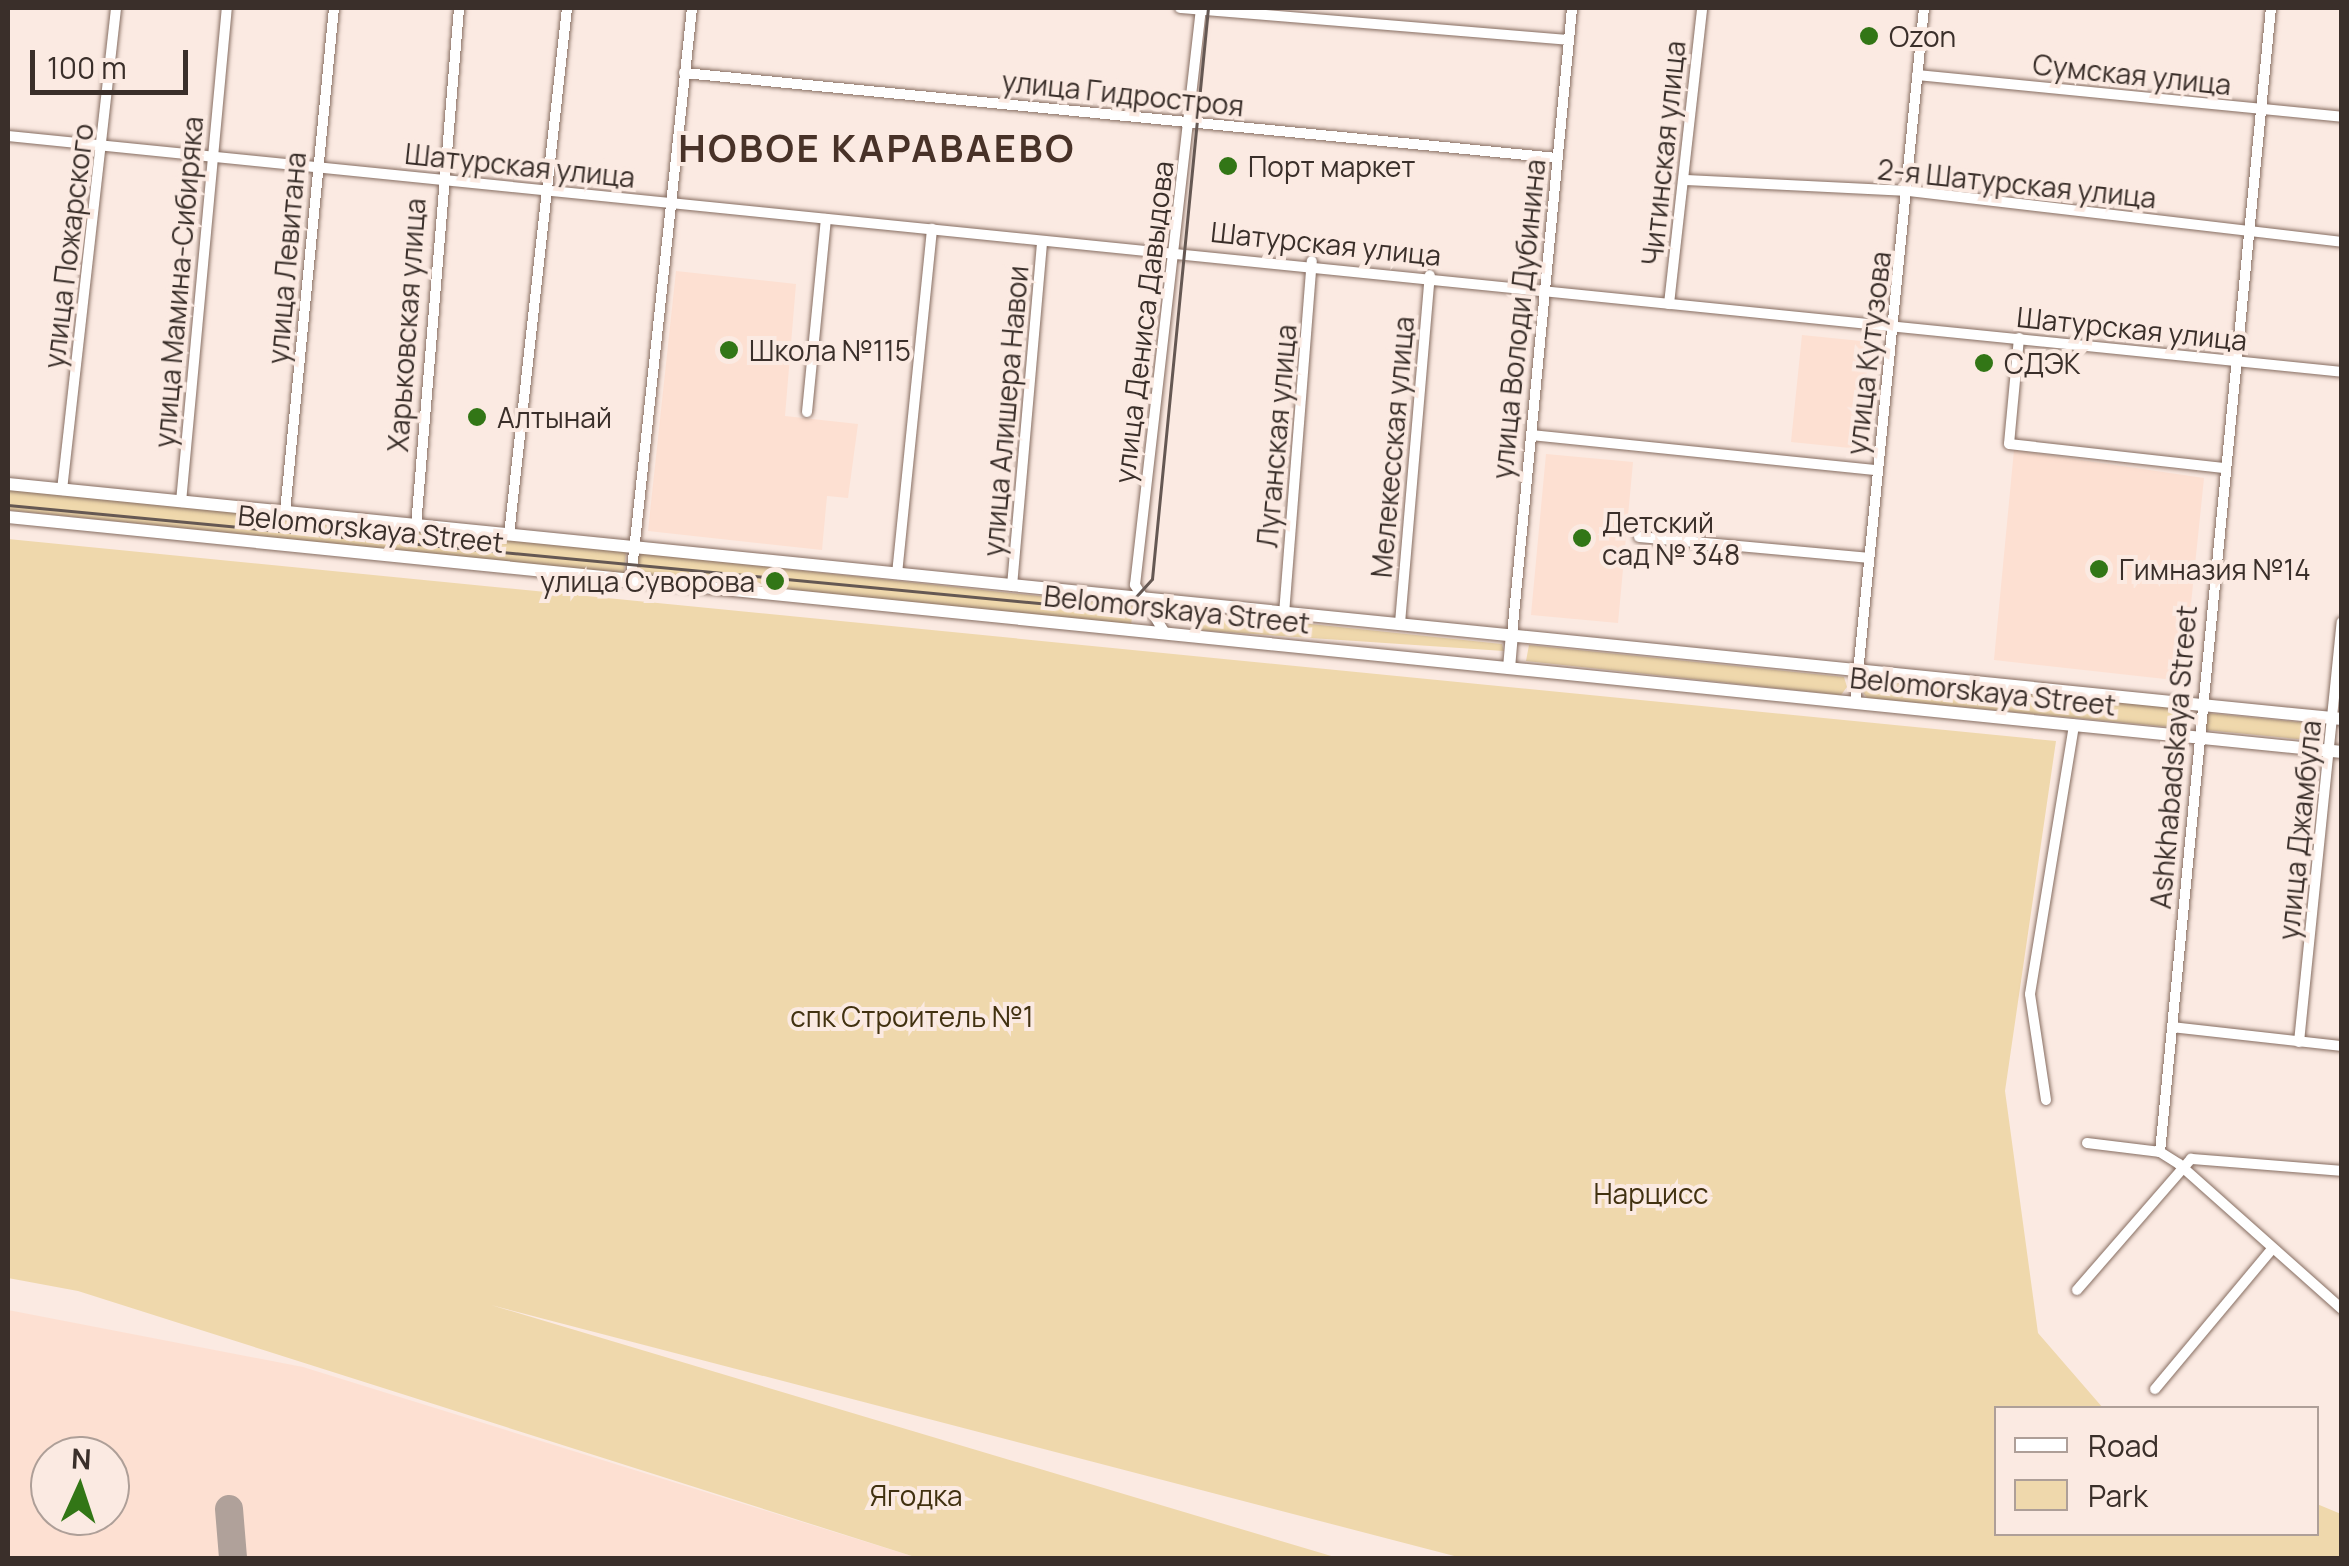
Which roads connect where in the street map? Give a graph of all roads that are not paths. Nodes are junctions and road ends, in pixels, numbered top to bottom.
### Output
1 (116, 8) edge
2 (226, 8) edge
3 (334, 8) edge
4 (460, 8) edge
5 (566, 8) edge
6 (692, 8) edge
7 (1180, 8) edge
8 (1572, 8) edge
9 (1702, 8) edge
10 (1924, 8) edge
11 (2271, 8) edge
12 (1200, 9) edge
13 (1568, 40) junction
14 (684, 73) junction
15 (1917, 75) junction
16 (2261, 110) junction
17 (2342, 117) edge
18 (1188, 122) junction
19 (8, 136) edge
20 (102, 146) junction
21 (210, 156) junction
22 (1557, 158) junction
23 (316, 167) junction
24 (438, 180) junction
25 (1686, 180) junction
26 (544, 190) junction
27 (1909, 191) junction
28 (667, 203) junction
29 (826, 219) junction
30 (932, 230) junction
31 (2248, 232) junction
32 (1042, 240) junction
33 (2342, 242) edge
34 (1175, 252) junction
35 (1312, 261) junction
36 (1430, 275) junction
37 (1543, 292) junction
38 (1669, 304) junction
39 (1894, 325) junction
40 (2020, 338) junction
41 (2235, 361) junction
42 (2342, 372) edge
43 (807, 412) dead end
44 (1532, 435) junction
45 (2224, 468) junction
46 (1877, 470) junction
47 (8, 484) edge
48 (62, 490) junction
49 (181, 502) junction
50 (285, 512) junction
51 (8, 516) edge
52 (416, 526) junction
53 (509, 535) junction
54 (1640, 537) dead end
55 (634, 548) junction
56 (1868, 558) junction
57 (897, 574) junction
58 (631, 580) junction
59 (1012, 586) junction
60 (1139, 599) junction
61 (1284, 614) junction
62 (2342, 622) edge
63 (1400, 623) junction
64 (1165, 633) junction
65 (1512, 634) junction
66 (1509, 668) junction
67 (1857, 672) junction
68 (1854, 703) junction
69 (2199, 705) junction
70 (2337, 718) edge
71 (2074, 725) junction
72 (2196, 737) junction
73 (2336, 751) edge
74 (2172, 1027) junction
75 (2299, 1042) junction
76 (2342, 1046) edge
77 (2046, 1100) dead end
78 (2088, 1142) dead end
79 (2160, 1152) junction
80 (2180, 1164) junction
81 (2342, 1171) edge
82 (2272, 1249) junction
83 (2077, 1290) dead end
84 (2342, 1309) edge
85 (2155, 1389) dead end

1 - 20 street, улица Пожарского
2 - 21 street, улица Мамина-Сибиряка
3 - 23 street, улица Левитана
4 - 24 street, Харьковская улица
5 - 26 street
6 - 14 street
7 - 12 street
8 - 13 street, улица Володи Дубинина
9 - 25 street, Читинская улица
10 - 15 street, улица Кутузова
11 - 16 street, Ashkhabadskaya Street
12 - 13 street
12 - 18 street, улица Дениса Давыдова
13 - 22 street, улица Володи Дубинина
14 - 18 street, улица Гидростроя
14 - 28 street
15 - 16 street, Сумская улица
15 - 27 street, улица Кутузова
16 - 17 street, Сумская улица
16 - 31 street, Ashkhabadskaya Street
18 - 22 street, улица Гидростроя
18 - 34 street, улица Дениса Давыдова
19 - 20 street, Шатурская улица
20 - 21 street, Шатурская улица
20 - 48 street, улица Пожарского
21 - 23 street, Шатурская улица
21 - 49 street, улица Мамина-Сибиряка
22 - 37 street, улица Володи Дубинина
23 - 24 street, Шатурская улица
23 - 50 street, улица Левитана
24 - 26 street, Шатурская улица
24 - 52 street, Харьковская улица
25 - 27 street, 2-я Шатурская улица
25 - 38 street, Читинская улица
26 - 28 street, Шатурская улица
26 - 53 street
27 - 31 street, 2-я Шатурская улица
27 - 39 street, улица Кутузова
28 - 29 street, Шатурская улица
28 - 55 street
29 - 30 street, Шатурская улица
29 - 43 street
30 - 32 street, Шатурская улица
30 - 57 street
31 - 33 street, 2-я Шатурская улица
31 - 41 street, Ashkhabadskaya Street
32 - 34 street, Шатурская улица
32 - 59 street, улица Алишера Навои
34 - 35 street, Шатурская улица
34 - 60 street, улица Дениса Давыдова
35 - 36 street, Шатурская улица
35 - 61 street, Луганская улица
36 - 37 street, Шатурская улица
36 - 63 street, Мелекесская улица
37 - 38 street, Шатурская улица
37 - 44 street, улица Володи Дубинина
38 - 39 street, Шатурская улица
39 - 40 street, Шатурская улица
39 - 46 street, улица Кутузова
40 - 41 street, Шатурская улица
40 - 45 street
41 - 42 street, Шатурская улица
41 - 45 street, Ashkhabadskaya Street
44 - 46 street
44 - 65 street, улица Володи Дубинина
45 - 69 street, Ashkhabadskaya Street
46 - 56 street, улица Кутузова
47 - 48 main road, Belomorskaya Street
48 - 49 main road, Belomorskaya Street
49 - 50 main road, Belomorskaya Street
50 - 52 main road, Belomorskaya Street
51 - 58 main road, Belomorskaya Street
52 - 53 main road, Belomorskaya Street
53 - 55 main road, Belomorskaya Street
54 - 56 street
55 - 57 main road, Belomorskaya Street
55 - 58 street
56 - 67 street, улица Кутузова
57 - 59 main road, Belomorskaya Street
58 - 64 main road, Belomorskaya Street
59 - 60 main road, Belomorskaya Street
60 - 61 main road, Belomorskaya Street
60 - 64 street
61 - 63 main road, Belomorskaya Street
62 - 70 street, улица Джамбула
63 - 65 main road, Belomorskaya Street
64 - 66 main road, Belomorskaya Street
65 - 66 main road
65 - 67 main road, Belomorskaya Street
66 - 68 main road, Belomorskaya Street
67 - 68 street, улица Кутузова
67 - 69 main road, Belomorskaya Street
68 - 71 main road, Belomorskaya Street
69 - 70 main road, Belomorskaya Street
69 - 72 street, Ashkhabadskaya Street
70 - 73 street, улица Джамбула
71 - 72 main road, Belomorskaya Street
71 - 77 street
72 - 73 main road, Belomorskaya Street
72 - 74 street, Ashkhabadskaya Street
73 - 75 street, улица Джамбула
74 - 75 street
74 - 79 street, Ashkhabadskaya Street
75 - 76 street
78 - 79 street
79 - 80 street
80 - 81 street
80 - 82 street
80 - 83 street
82 - 84 street
82 - 85 street

